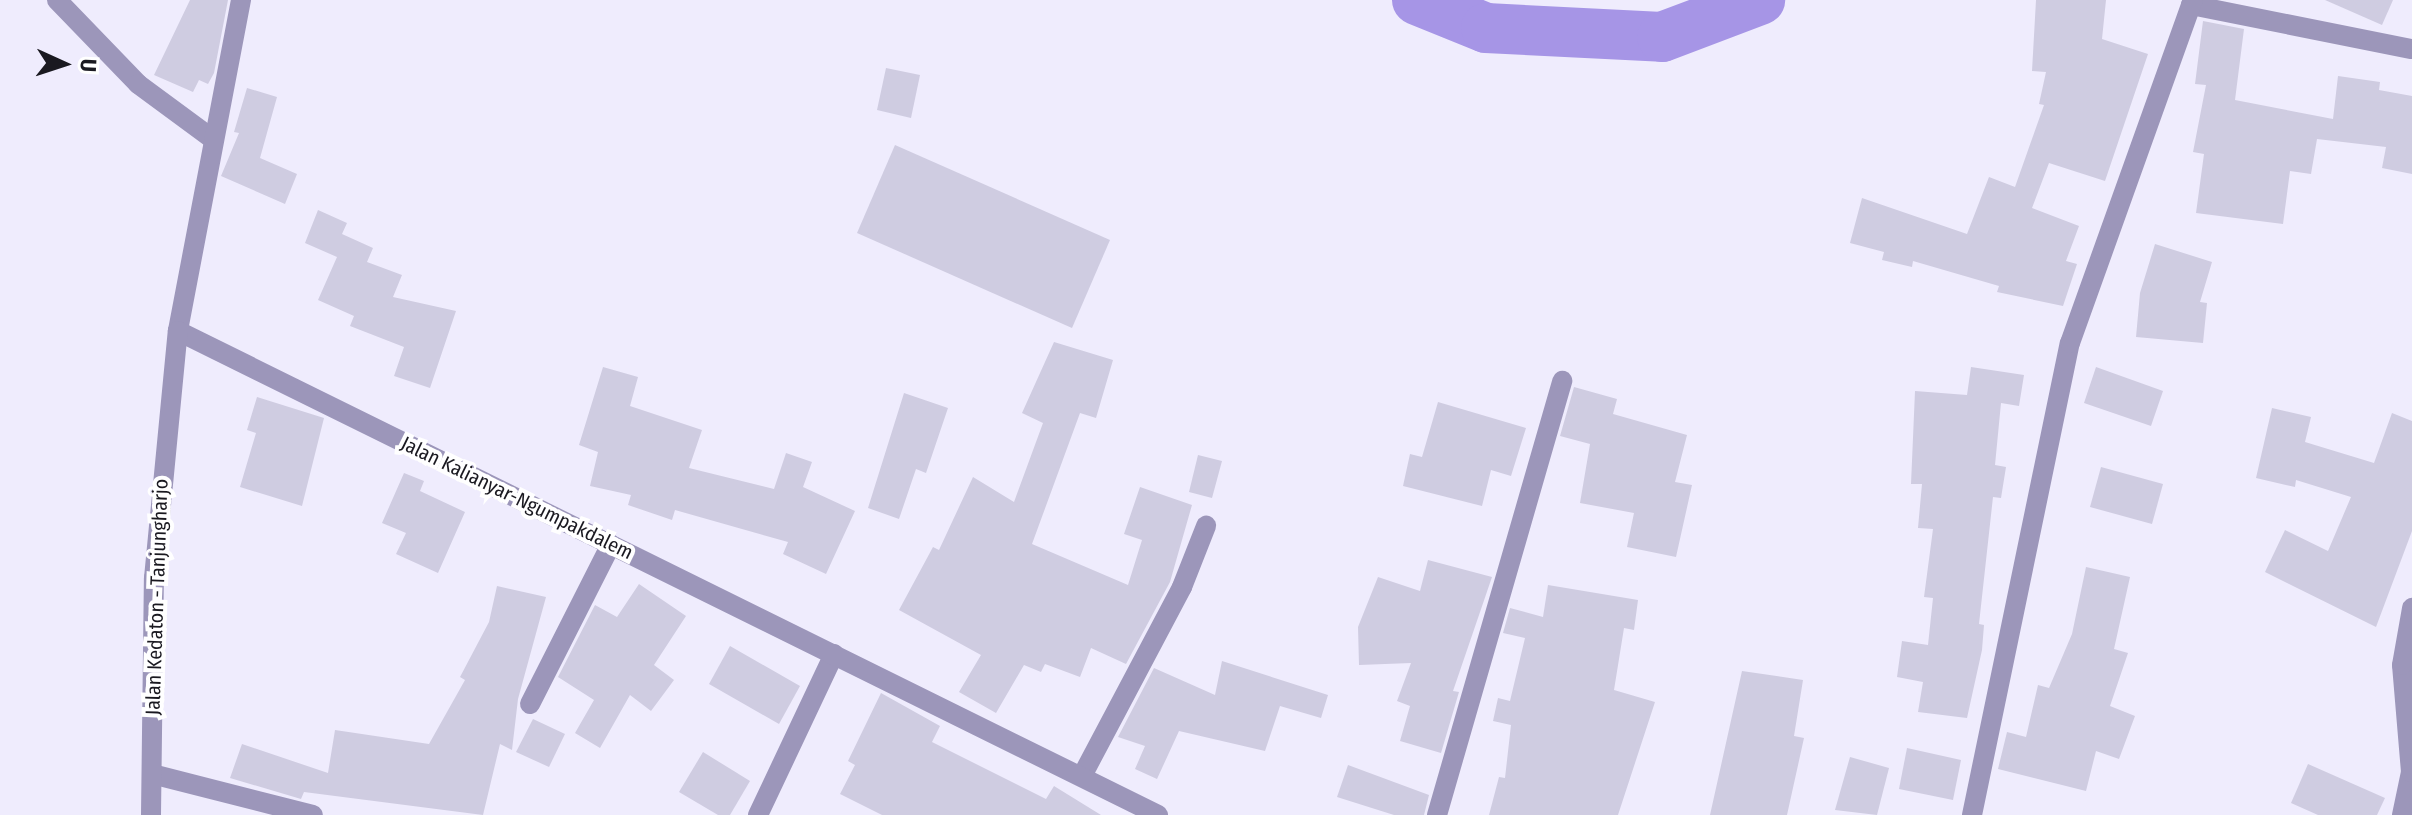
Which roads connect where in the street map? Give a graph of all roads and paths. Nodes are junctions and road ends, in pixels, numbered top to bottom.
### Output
1 (57, 0) edge
2 (241, 0) edge
3 (2192, 3) edge
4 (2412, 49) edge
5 (212, 151) junction
6 (178, 331) junction
7 (1562, 381) dead end
8 (1206, 526) dead end
9 (611, 544) junction
10 (2412, 608) edge
11 (834, 654) junction
12 (530, 704) dead end
13 (152, 774) junction
14 (1082, 776) junction
15 (151, 815) edge
16 (313, 815) edge
17 (758, 815) edge
18 (1158, 815) edge
19 (1437, 815) edge
20 (1972, 815) edge
21 (2402, 815) edge

1 - 5 street
2 - 5 street
3 - 4 street
3 - 20 street
5 - 6 street
6 - 9 street, Jalan Kalianyar-Ngumpakdalem
6 - 13 street, Jalan Kedaton - Tanjungharjo
7 - 19 street
8 - 14 street
9 - 11 street, Jalan Kalianyar-Ngumpakdalem
9 - 12 street
10 - 21 street
11 - 14 street, Jalan Kalianyar-Ngumpakdalem
11 - 17 street
13 - 15 street, Jalan Kedaton - Tanjungharjo
13 - 16 street
14 - 18 street, Jalan Kalianyar-Ngumpakdalem

